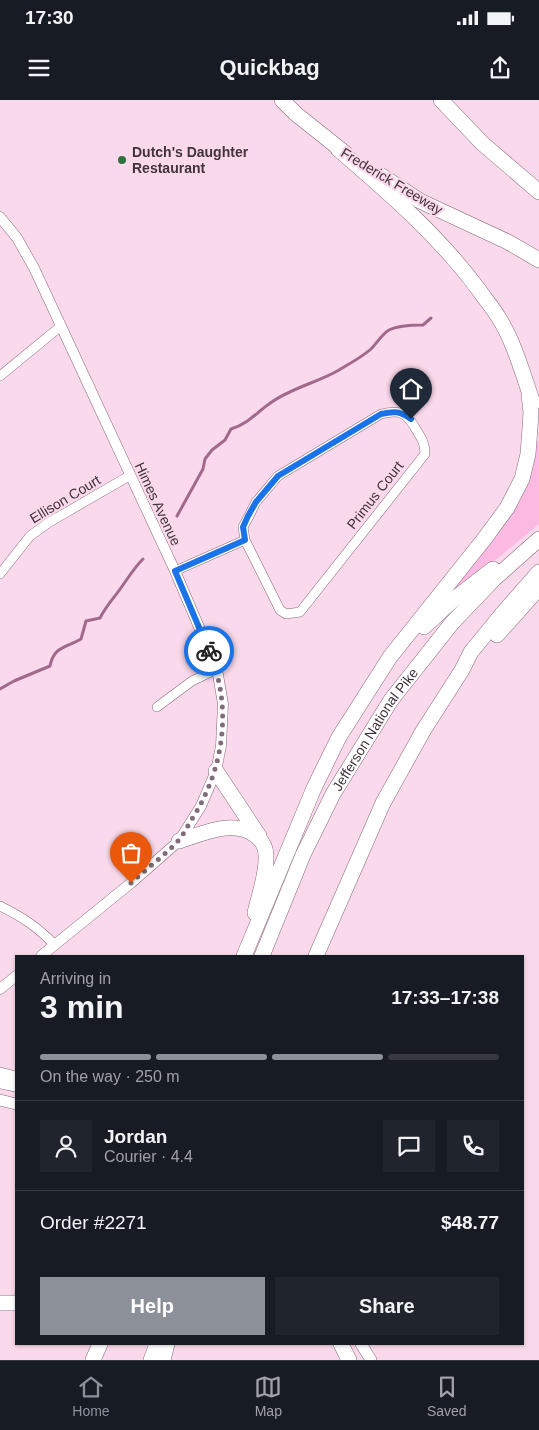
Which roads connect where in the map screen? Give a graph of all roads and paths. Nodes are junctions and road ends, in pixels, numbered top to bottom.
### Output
1 (282, 100) edge
2 (441, 100) edge
3 (338, 149) junction
4 (537, 190) edge
5 (0, 218) edge
6 (539, 260) edge
7 (61, 326) junction
8 (0, 376) edge
9 (529, 395) junction
10 (539, 422) edge
11 (130, 476) junction
12 (539, 538) edge
13 (245, 540) junction
14 (175, 571) junction
15 (539, 572) edge
16 (0, 574) edge
17 (539, 588) edge
18 (539, 595) edge
19 (525, 603) junction
20 (390, 657) junction
21 (217, 669) junction
22 (462, 670) junction
23 (157, 707) dead end
24 (216, 771) junction
25 (178, 840) junction
26 (261, 840) junction
27 (0, 906) edge
28 (54, 945) junction
29 (41, 955) edge
30 (245, 955) edge
31 (262, 955) edge
32 (316, 955) edge
33 (15, 977) edge
34 (0, 989) edge
35 (0, 1073) edge
36 (15, 1077) edge
37 (0, 1083) edge
38 (15, 1086) edge
39 (0, 1100) edge
40 (15, 1104) edge
41 (0, 1302) edge
42 (15, 1303) edge
43 (94, 1345) edge
44 (100, 1345) edge
45 (158, 1345) edge
46 (167, 1345) edge
47 (342, 1345) edge
48 (363, 1345) edge
49 (88, 1360) edge
50 (93, 1360) edge
51 (150, 1360) edge
52 (163, 1360) edge
53 (349, 1360) edge
54 (371, 1360) edge

1 - 3 highway, Frederick Freeway
2 - 4 highway
3 - 6 highway, Frederick Freeway
3 - 9 highway
5 - 7 street, Himes Avenue
7 - 8 street
7 - 11 street, Himes Avenue
9 - 10 highway
9 - 20 highway
11 - 14 street, Himes Avenue
11 - 16 street, Ellison Court
12 - 20 highway
12 - 31 highway, Jefferson National Pike
13 - 13 street, Primus Court
13 - 14 street
14 - 21 street, Himes Avenue
15 - 22 highway
17 - 19 highway
18 - 19 highway
19 - 22 highway
20 - 30 highway
21 - 23 street
21 - 24 street, Himes Avenue
22 - 32 highway
24 - 25 street, Himes Avenue
24 - 26 highway
25 - 26 highway
25 - 28 street, Himes Avenue
26 - 30 highway
27 - 28 street
28 - 29 street, Himes Avenue
33 - 34 street
35 - 36 main road
37 - 38 main road
39 - 40 main road
41 - 42 highway
43 - 49 highway
44 - 50 highway
45 - 51 highway
46 - 52 highway
47 - 53 highway
48 - 54 main road

